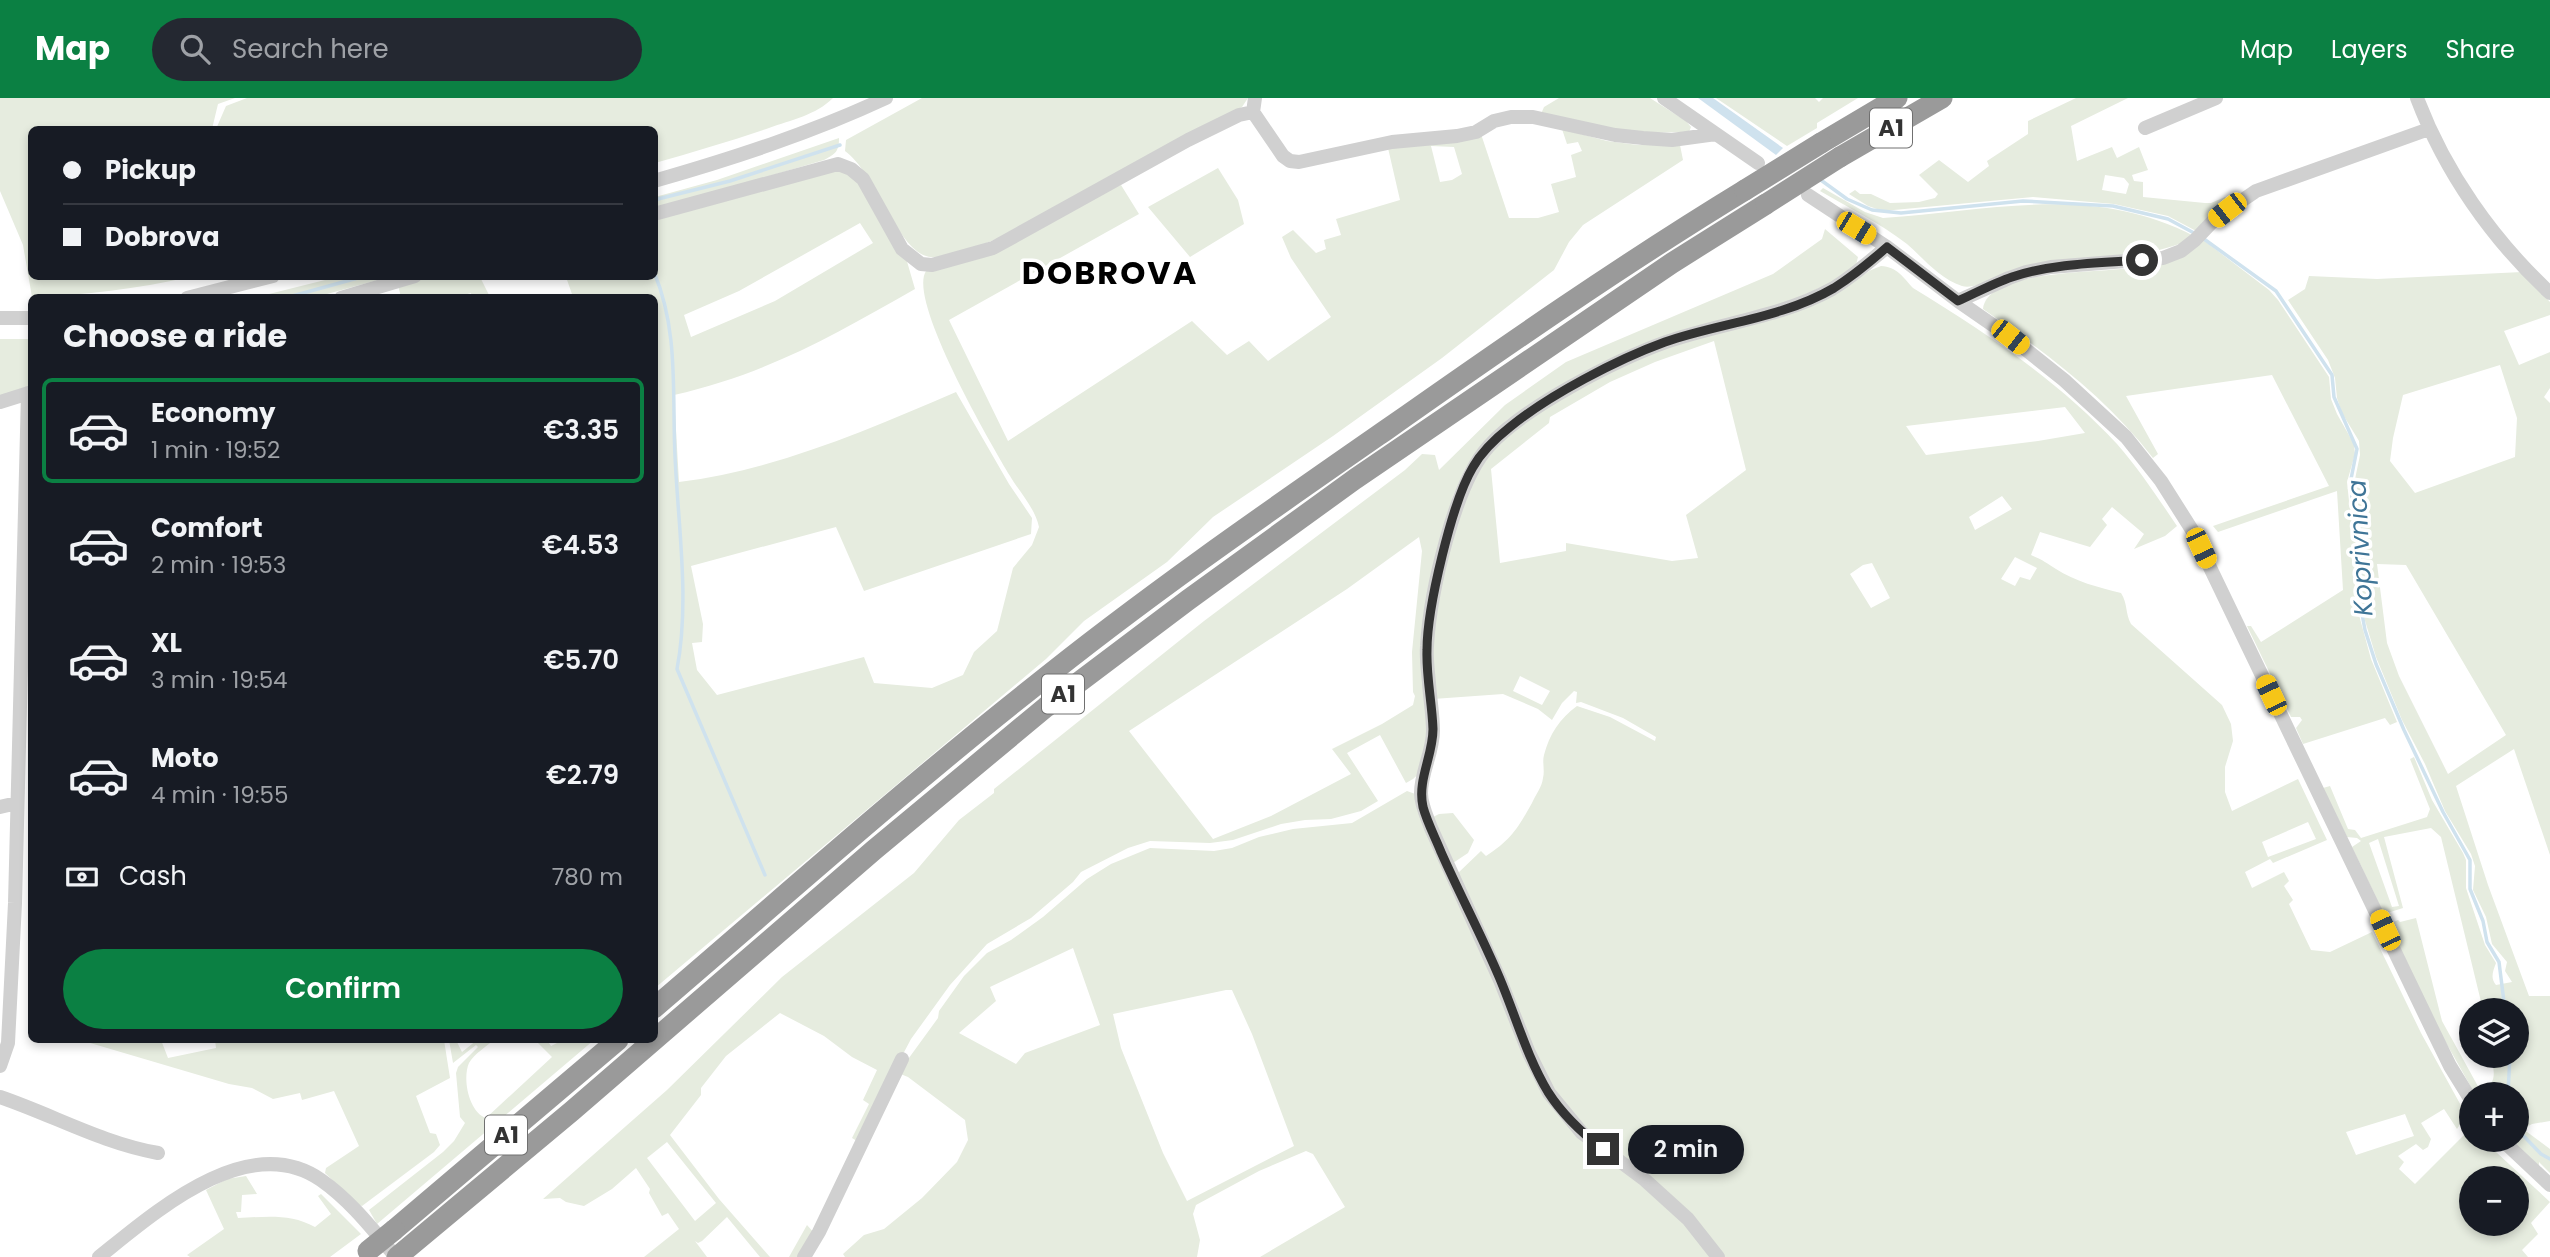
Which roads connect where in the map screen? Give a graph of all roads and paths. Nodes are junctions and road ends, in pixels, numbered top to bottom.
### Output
1 (886, 98) edge
2 (1664, 98) edge
3 (1897, 98) edge
4 (1942, 98) edge
5 (2216, 98) edge
6 (2417, 98) edge
7 (1254, 105) edge
8 (2145, 128) dead end
9 (2428, 129) junction
10 (1716, 134) junction
11 (1758, 163) dead end
12 (658, 180) edge
13 (1808, 195) dead end
14 (658, 213) edge
15 (1887, 247) junction
16 (257, 280) edge
17 (402, 280) edge
18 (2550, 293) edge
19 (203, 294) edge
20 (354, 294) edge
21 (1958, 301) junction
22 (0, 318) edge
23 (28, 318) edge
24 (28, 394) edge
25 (0, 402) edge
26 (28, 456) edge
27 (17, 803) junction
28 (0, 807) edge
29 (658, 1005) edge
30 (658, 1037) edge
31 (614, 1043) edge
32 (651, 1043) edge
33 (902, 1059) dead end
34 (0, 1066) edge
35 (2460, 1082) edge
36 (0, 1097) edge
37 (2515, 1152) edge
38 (158, 1153) dead end
39 (2550, 1185) edge
40 (365, 1254) edge
41 (401, 1254) edge
42 (99, 1257) edge
43 (804, 1257) edge
44 (1718, 1257) edge

1 - 12 street
2 - 10 street
3 - 29 highway, A1, bridge
4 - 30 highway, A1, bridge
5 - 8 street
6 - 9 street
7 - 10 street
7 - 14 street
9 - 18 street
9 - 21 street
10 - 11 street
13 - 15 street
15 - 21 street
15 - 44 street
16 - 19 street
17 - 20 street
21 - 35 street
22 - 23 street
24 - 25 street
26 - 27 street
27 - 28 street
27 - 34 street
31 - 40 highway, A1, bridge
32 - 41 highway, A1, bridge
33 - 43 street
36 - 38 street
37 - 39 street
41 - 42 street

